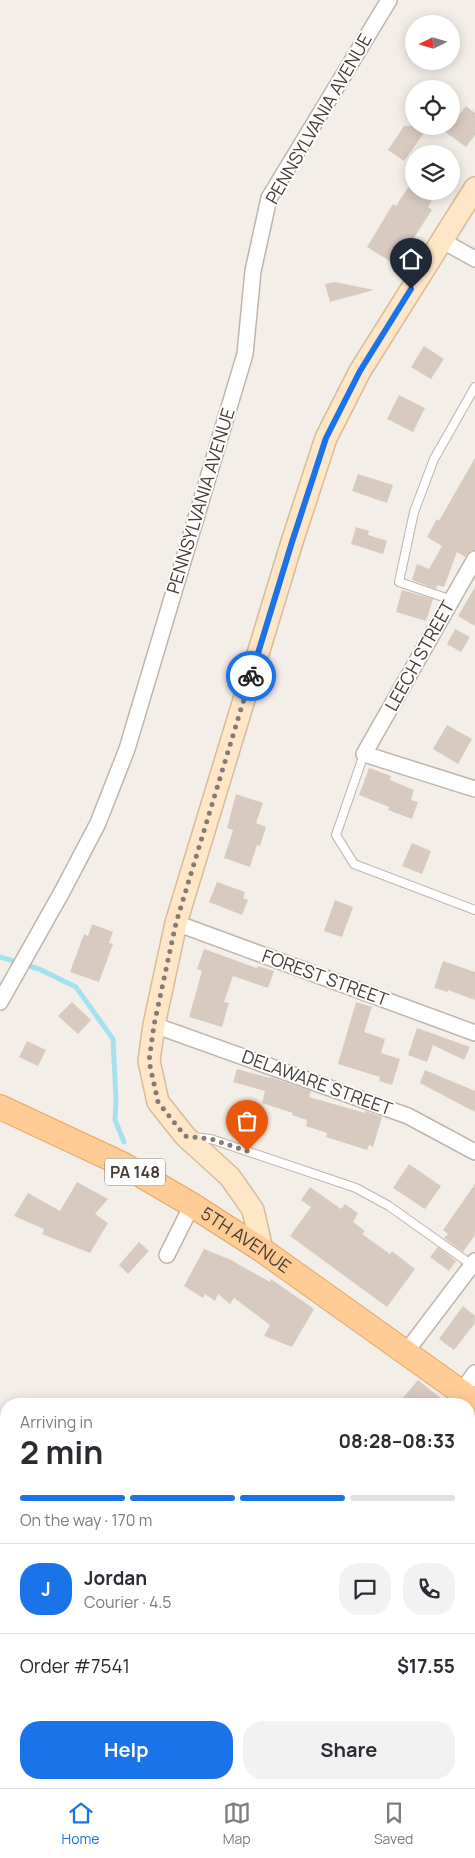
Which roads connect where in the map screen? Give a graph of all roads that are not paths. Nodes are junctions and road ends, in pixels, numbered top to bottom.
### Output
1 (389, 0) edge
2 (475, 188) edge
3 (441, 240) junction
4 (475, 259) edge
5 (475, 387) edge
6 (475, 559) edge
7 (452, 600) junction
8 (364, 754) junction
9 (475, 789) edge
10 (475, 910) edge
11 (176, 923) junction
12 (2, 995) edge
13 (154, 1025) junction
14 (475, 1033) edge
15 (0, 1107) edge
16 (185, 1136) junction
17 (475, 1152) edge
18 (192, 1205) junction
19 (262, 1250) junction
20 (166, 1255) dead end
21 (474, 1264) edge
22 (406, 1352) junction
23 (475, 1373) edge
24 (468, 1397) edge

1 - 12 street, PENNSYLVANIA AVENUE
2 - 3 main road
3 - 4 street
3 - 11 main road
5 - 7 lane
6 - 7 street, LEECH STREET
7 - 8 street, LEECH STREET
8 - 9 street
8 - 10 lane
11 - 13 main road
11 - 14 street, FOREST STREET
13 - 16 main road
13 - 17 street, DELAWARE STREET
15 - 18 main road, 5TH AVENUE / PA 148
16 - 19 main road
16 - 21 lane
18 - 19 main road, 5TH AVENUE / PA 148
18 - 20 street
19 - 22 main road, 5TH AVENUE / PA 148
21 - 22 street
22 - 24 main road, 5TH AVENUE / PA 148
23 - 24 street

